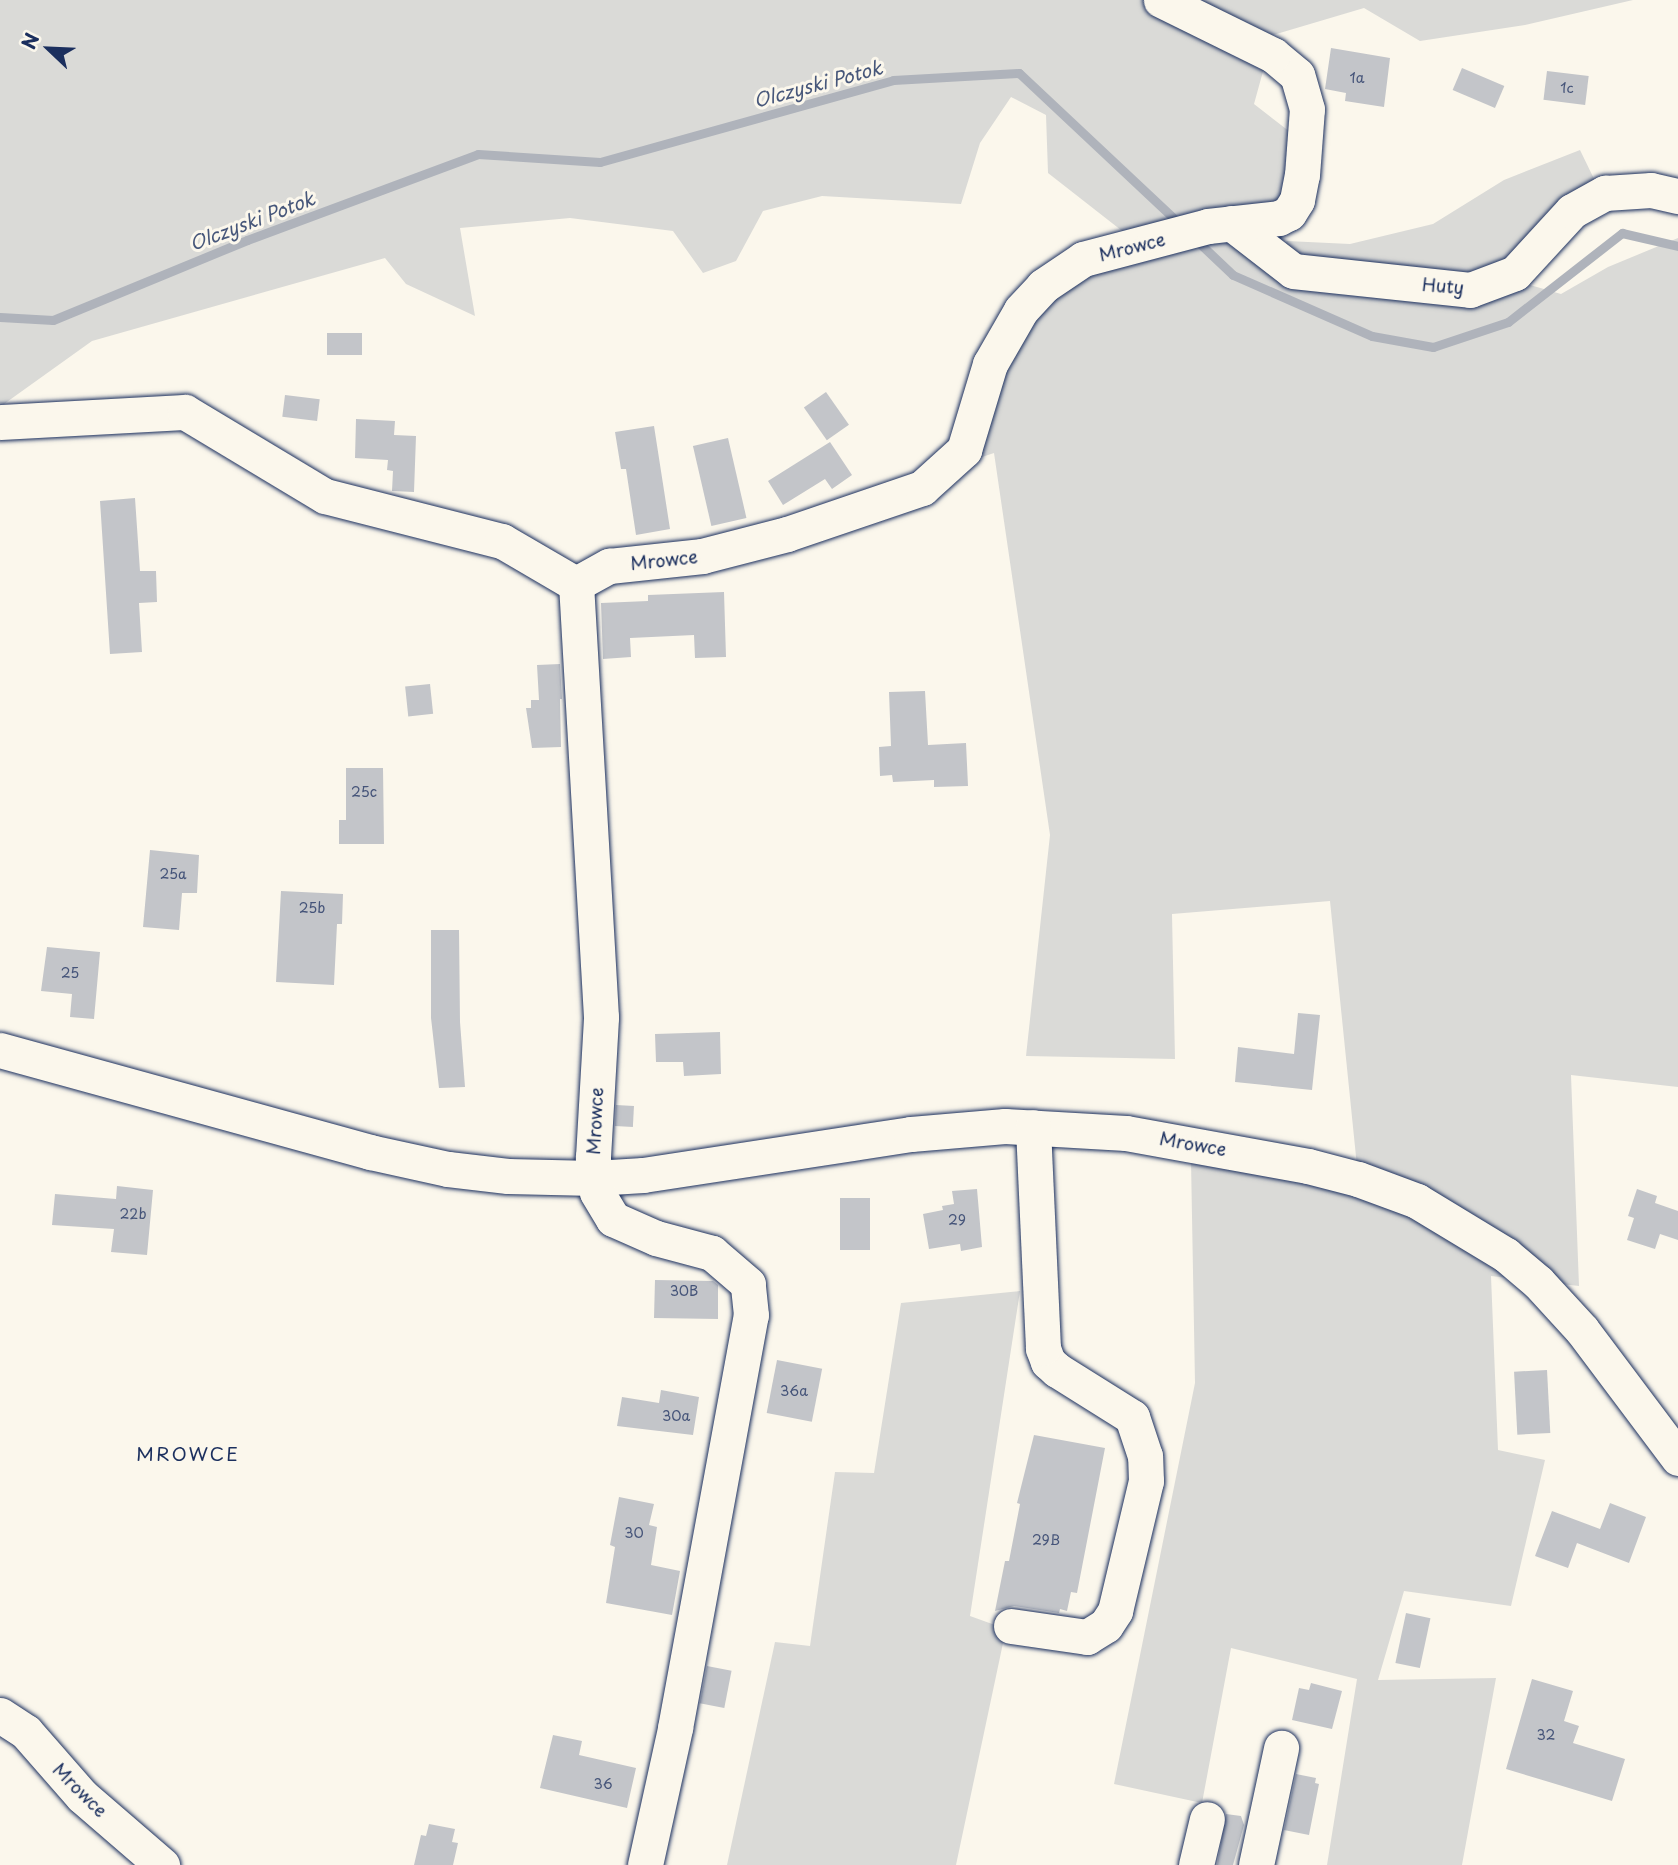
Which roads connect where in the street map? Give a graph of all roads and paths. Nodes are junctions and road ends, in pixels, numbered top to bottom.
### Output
1 (1161, 0) edge
2 (1678, 196) edge
3 (1220, 224) junction
4 (0, 422) edge
5 (576, 583) junction
6 (0, 1050) edge
7 (1034, 1126) junction
8 (594, 1178) junction
9 (1678, 1458) edge
10 (1011, 1626) dead end
11 (0, 1715) edge
12 (1281, 1748) dead end
13 (1207, 1818) dead end
14 (162, 1865) edge
15 (645, 1865) edge
16 (1196, 1865) edge
17 (1256, 1865) edge

1 - 3 street, Mrowce
2 - 3 street, Huty
3 - 5 street, Mrowce
4 - 5 street
5 - 8 street, Mrowce
6 - 8 street, Mrowce
7 - 8 street, Mrowce
7 - 9 street, Mrowce
7 - 10 street
8 - 15 street
11 - 14 street, Mrowce
12 - 17 street
13 - 16 street

